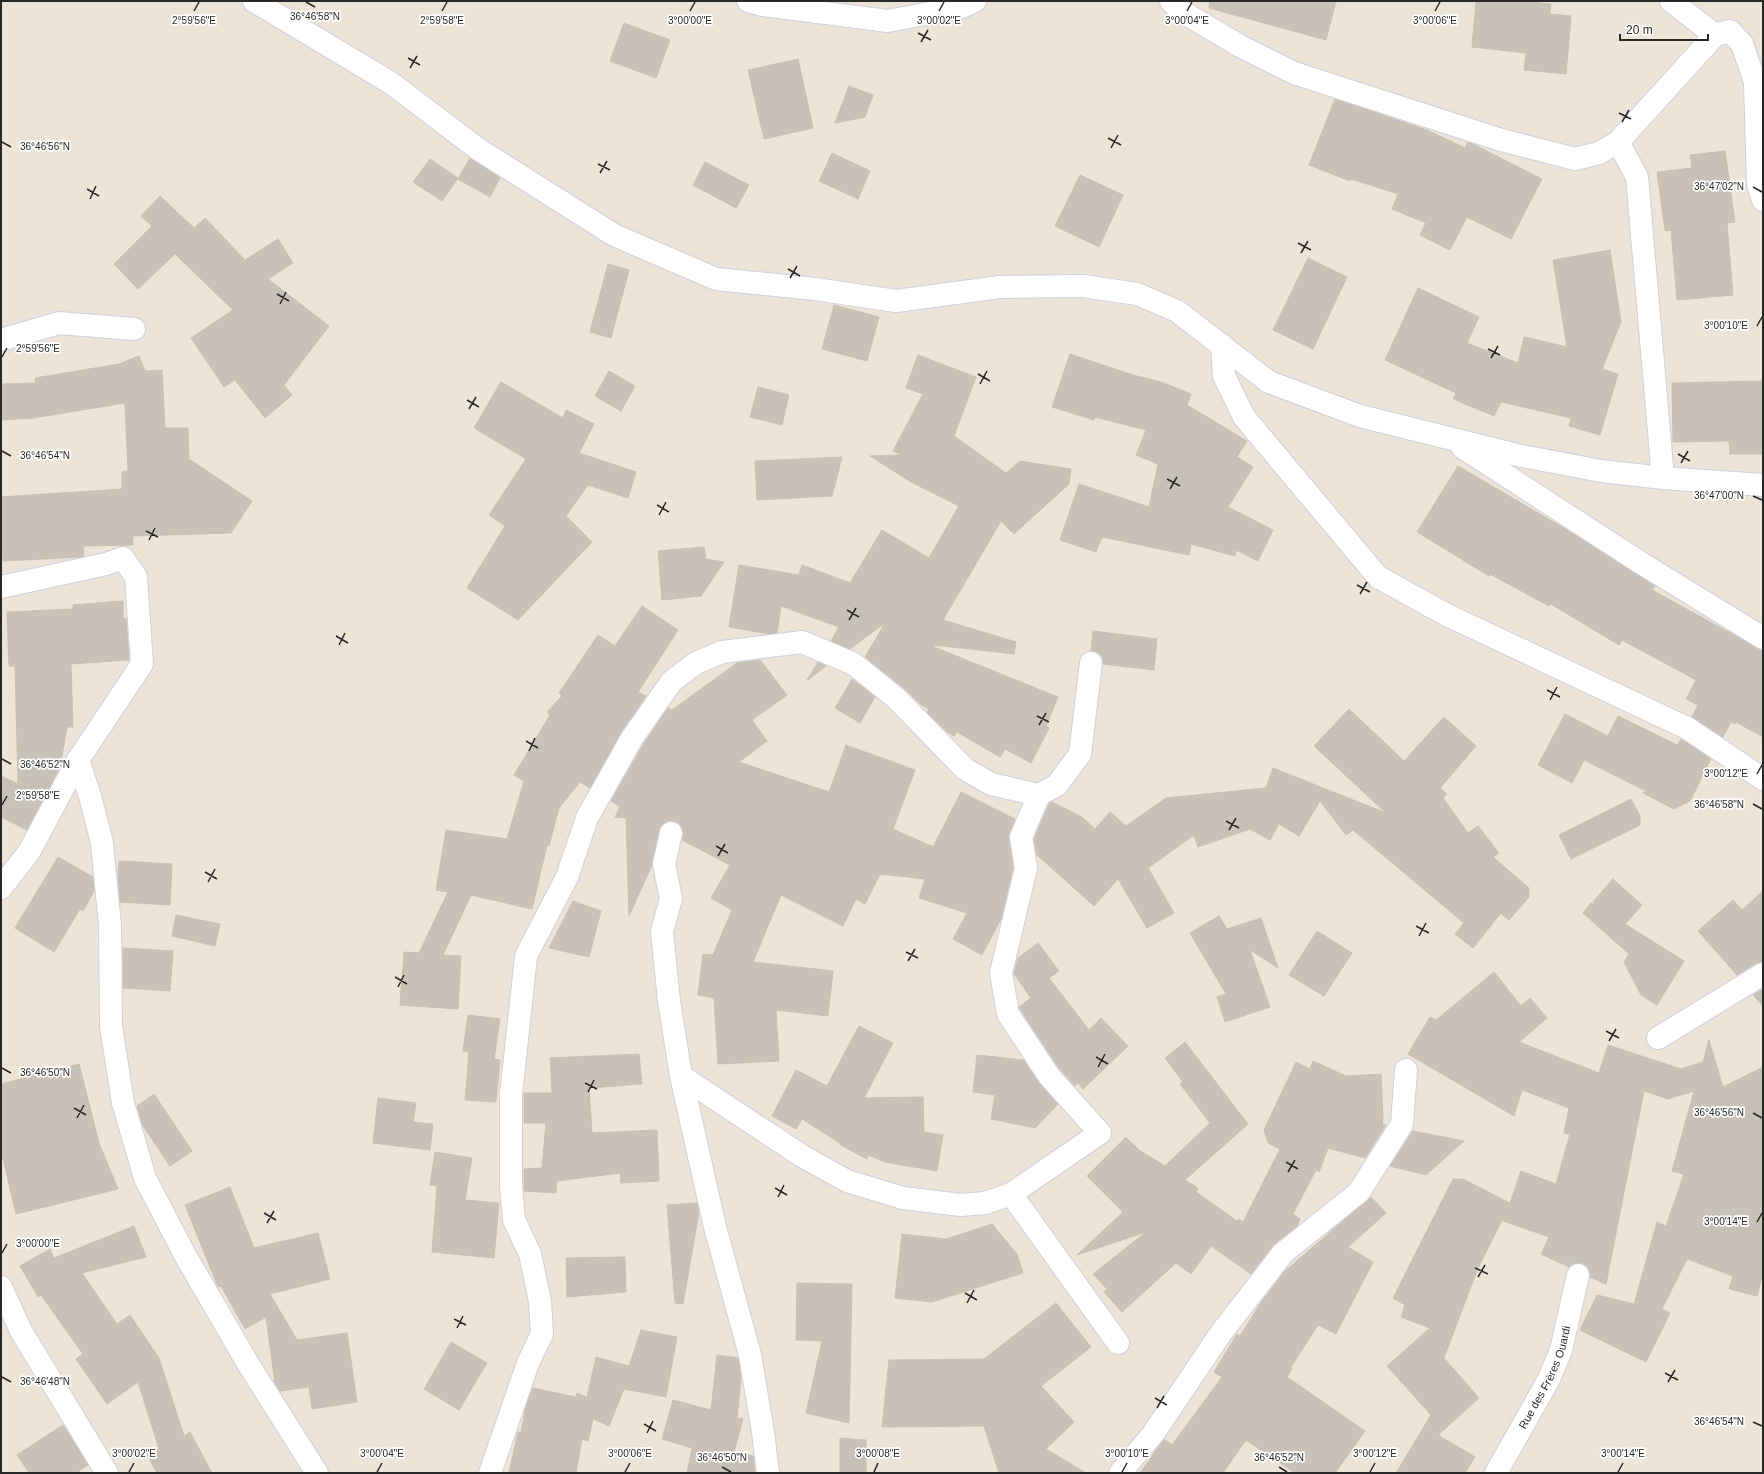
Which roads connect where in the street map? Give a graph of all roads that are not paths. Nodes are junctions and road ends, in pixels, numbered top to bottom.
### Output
1 (254, 1) edge
2 (748, 1) edge
3 (975, 1) edge
4 (1172, 1) edge
5 (1671, 1) edge
6 (1715, 36) junction
7 (1618, 142) junction
8 (1763, 200) edge
9 (134, 329) dead end
10 (1, 340) edge
11 (1222, 345) junction
12 (1447, 437) junction
13 (1664, 478) junction
14 (1763, 485) edge
15 (1, 587) edge
16 (1763, 638) edge
17 (1091, 663) dead end
18 (78, 760) junction
19 (1763, 779) edge
20 (1040, 795) junction
21 (671, 833) dead end
22 (1, 888) edge
23 (1763, 974) edge
24 (1658, 1038) dead end
25 (1406, 1070) dead end
26 (681, 1076) junction
27 (1011, 1194) junction
28 (1578, 1275) dead end
29 (1, 1287) edge
30 (1118, 1343) dead end
31 (107, 1473) edge
32 (317, 1473) edge
33 (490, 1473) edge
34 (768, 1473) edge
35 (1120, 1473) edge
36 (1496, 1473) edge

1 - 11 street
2 - 3 street
4 - 7 street
5 - 6 street
6 - 7 street
6 - 8 street
7 - 13 street
9 - 10 street
11 - 12 street
11 - 19 street
12 - 13 street
12 - 16 street
13 - 14 street
15 - 18 street
17 - 20 street
18 - 22 street
18 - 32 street
20 - 27 street
20 - 33 street
21 - 26 street
23 - 24 street
25 - 35 street
26 - 27 street
26 - 34 street
27 - 30 street
28 - 36 street, Rue des Frères Ouardi
29 - 31 street

